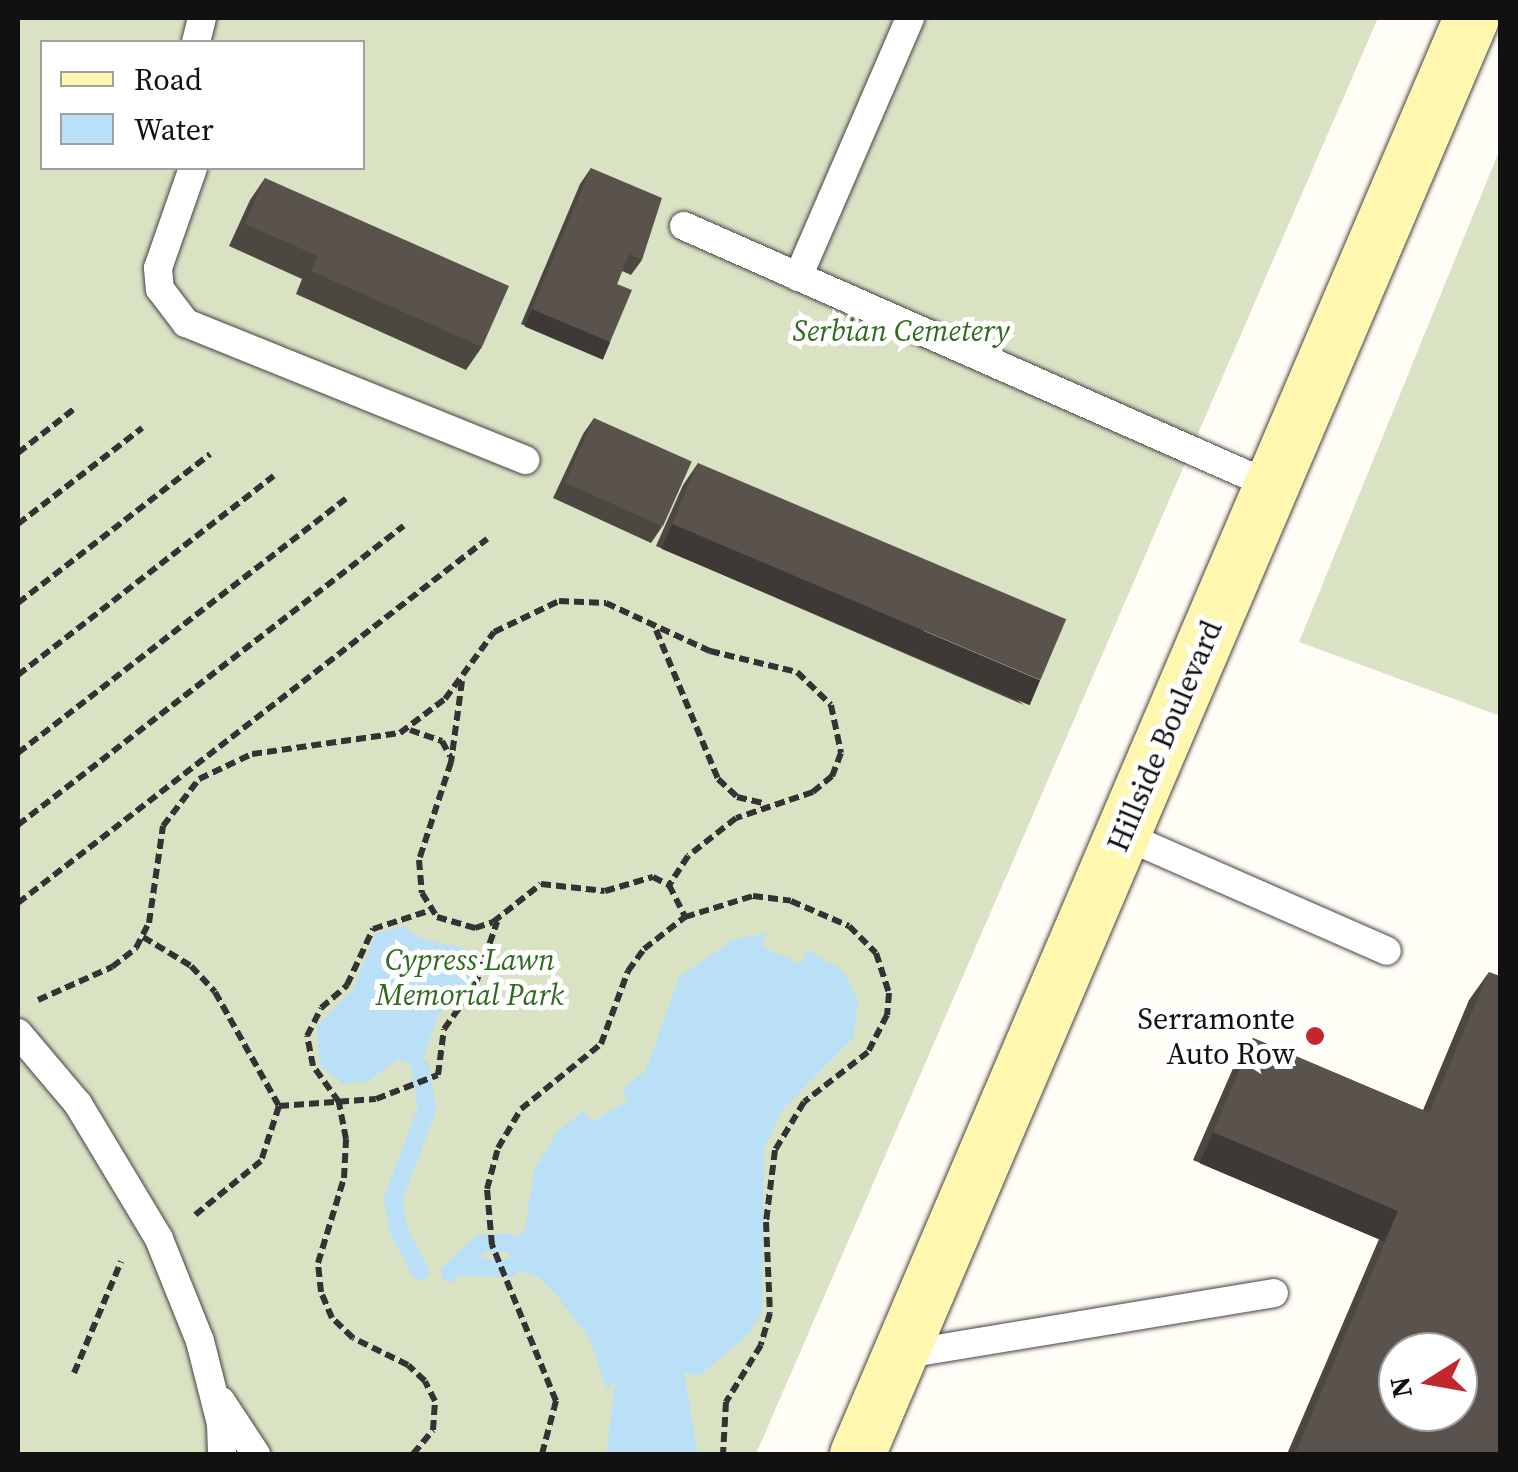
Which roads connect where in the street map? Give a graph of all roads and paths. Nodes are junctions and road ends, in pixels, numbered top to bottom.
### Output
1 (910, 18) edge
2 (1471, 18) edge
3 (192, 170) edge
4 (684, 226) dead end
5 (798, 276) junction
6 (74, 409) dead end
7 (142, 428) dead end
8 (18, 453) edge
9 (210, 454) dead end
10 (525, 460) dead end
11 (274, 476) dead end
12 (1270, 485) junction
13 (346, 499) dead end
14 (18, 524) edge
15 (404, 526) dead end
16 (487, 539) dead end
17 (18, 603) edge
18 (644, 619) junction
19 (467, 666) junction
20 (18, 675) edge
21 (400, 733) junction
22 (18, 753) edge
23 (451, 762) junction
24 (191, 769) junction
25 (199, 779) junction
26 (770, 803) junction
27 (18, 825) edge
28 (1123, 835) junction
29 (668, 885) junction
30 (18, 904) edge
31 (431, 910) junction
32 (501, 916) junction
33 (685, 918) junction
34 (143, 936) junction
35 (1387, 952) dead end
36 (22, 1021) edge
37 (340, 1102) junction
38 (279, 1106) junction
39 (202, 1230) dead end
40 (124, 1256) dead end
41 (1274, 1293) dead end
42 (900, 1355) junction
43 (74, 1374) dead end
44 (214, 1390) junction
45 (222, 1454) edge
46 (256, 1454) edge
47 (413, 1454) edge
48 (542, 1454) edge
49 (722, 1454) edge
50 (857, 1454) edge

1 - 5 lane
2 - 12 main road, Hillside Boulevard
3 - 10 lane
4 - 5 lane
5 - 12 lane
6 - 8 path
7 - 14 path
9 - 17 path
11 - 20 path
12 - 28 main road, Hillside Boulevard
13 - 22 path
15 - 27 path
16 - 24 path
18 - 19 path
18 - 26 path
18 - 26 path
19 - 21 path
19 - 23 path
21 - 23 path
21 - 25 path
23 - 31 path
24 - 25 path
24 - 30 path
25 - 34 path
26 - 29 path
28 - 35 lane
28 - 42 main road, Hillside Boulevard
29 - 32 path
29 - 33 path
31 - 32 path
31 - 37 path
32 - 37 path
33 - 48 path
33 - 49 path
34 - 36 path
34 - 38 path
36 - 44 lane
37 - 38 path
37 - 47 path
38 - 39 path
40 - 43 path
41 - 42 lane
42 - 50 main road, Hillside Boulevard
44 - 45 lane
44 - 46 lane

